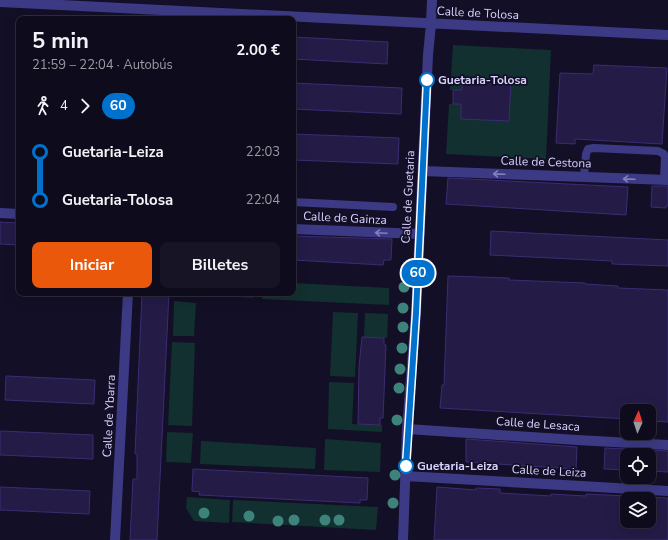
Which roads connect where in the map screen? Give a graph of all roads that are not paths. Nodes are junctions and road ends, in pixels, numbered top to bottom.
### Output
1 (432, 0) edge
2 (0, 2) edge
3 (42, 2) edge
4 (290, 16) edge
5 (296, 16) edge
6 (431, 24) junction
7 (668, 35) edge
8 (423, 171) junction
9 (584, 177) junction
10 (666, 180) edge
11 (296, 202) edge
12 (393, 206) dead end
13 (0, 213) edge
14 (16, 214) edge
15 (296, 229) edge
16 (420, 234) junction
17 (128, 296) edge
18 (407, 429) junction
19 (668, 445) edge
20 (405, 476) junction
21 (668, 491) edge
22 (115, 540) edge
23 (403, 540) edge

1 - 6 street, Calle de Guetaria
2 - 3 street, Calle de Tolosa
3 - 4 street, Calle de Tolosa
5 - 6 street, Calle de Tolosa
6 - 7 street, Calle de Tolosa
6 - 8 street, Calle de Guetaria
9 -> 8 street, Calle de Cestona
8 - 16 street, Calle de Guetaria
10 -> 9 street, Calle de Cestona
9 - 10 lane
11 - 12 lane
13 - 14 street
16 -> 15 street, Calle de Gainza
16 - 18 street, Calle de Guetaria
17 - 22 street, Calle de Ybarra
18 - 19 street, Calle de Lesaca
18 - 20 street, Calle de Guetaria
20 - 21 street, Calle de Leiza
20 - 23 street, Calle de Guetaria

